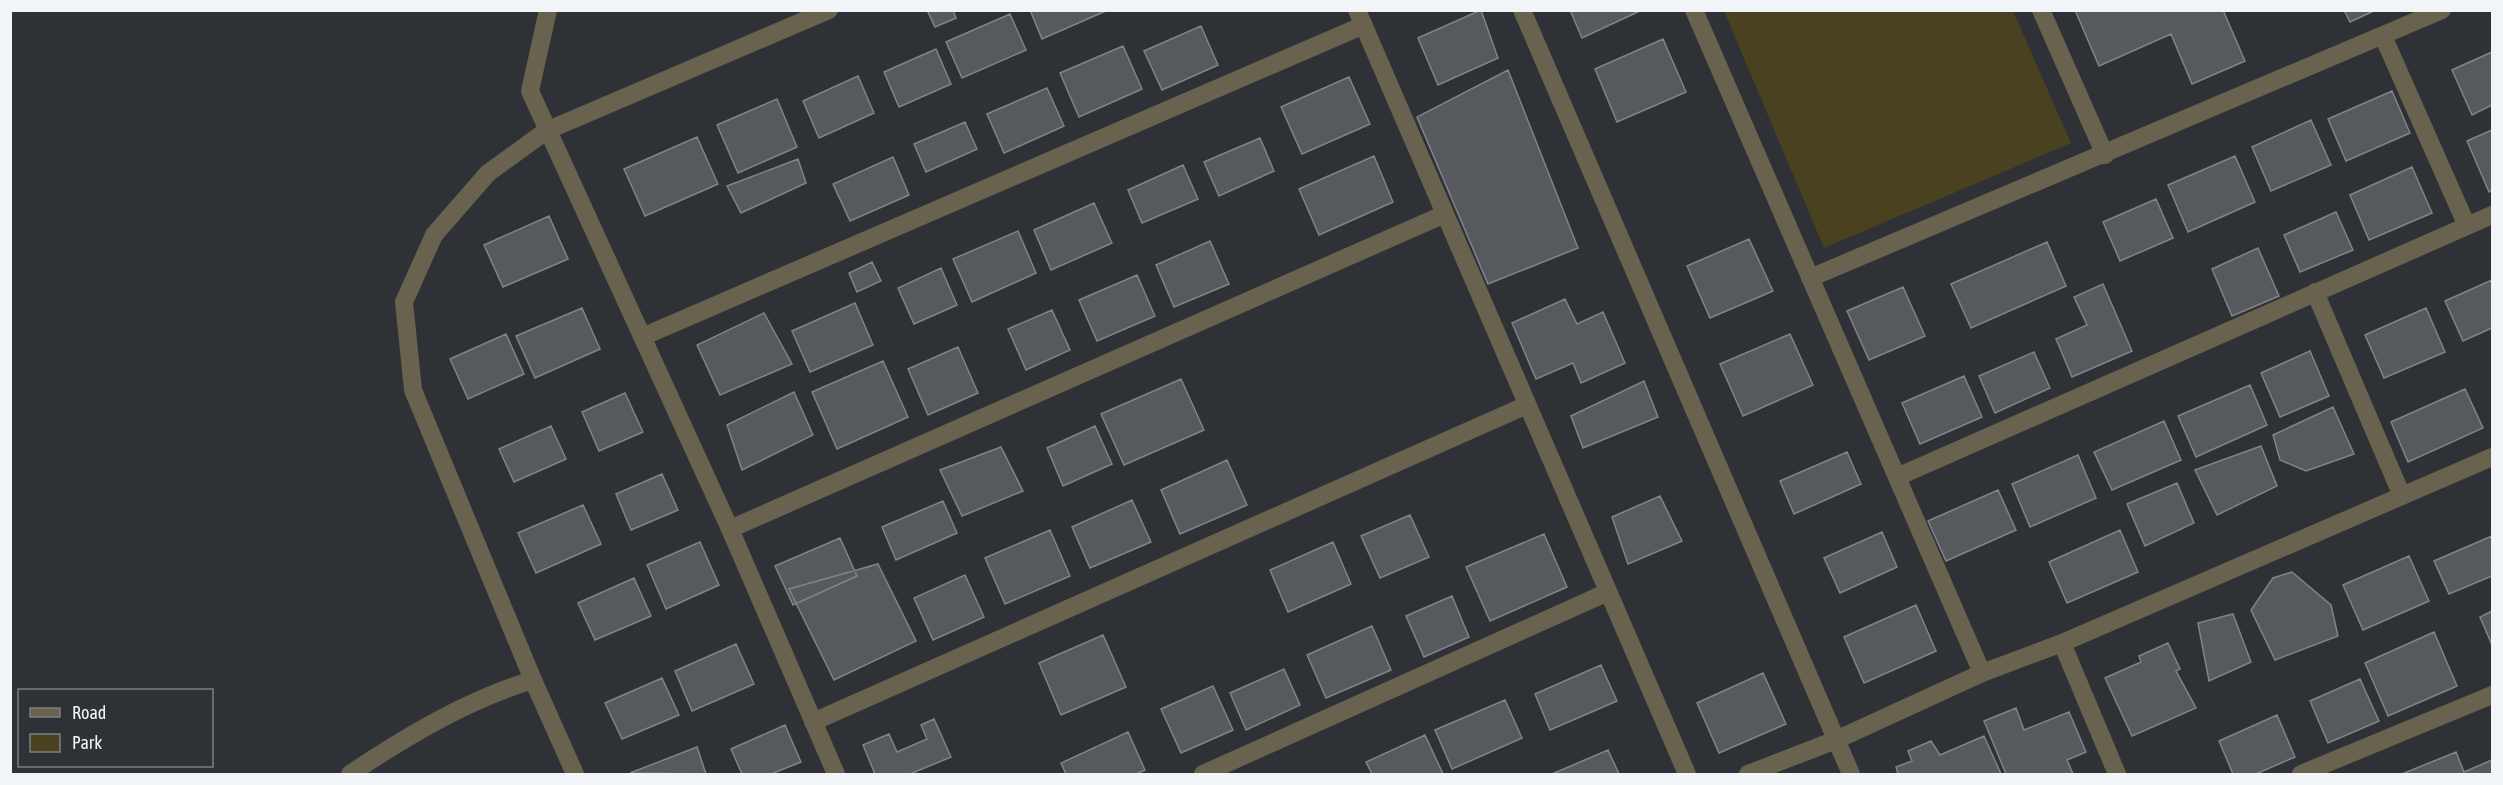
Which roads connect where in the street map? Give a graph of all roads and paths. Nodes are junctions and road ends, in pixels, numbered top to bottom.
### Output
1 (548, 10) edge
2 (829, 10) edge
3 (1522, 10) edge
4 (1694, 10) edge
5 (2041, 10) edge
6 (2442, 10) edge
7 (1361, 18) edge
8 (2383, 36) junction
9 (546, 131) junction
10 (2104, 155) junction
11 (1445, 214) junction
12 (2493, 215) edge
13 (2467, 226) junction
14 (1810, 279) junction
15 (2316, 292) junction
16 (642, 337) junction
17 (1527, 405) junction
18 (2493, 457) edge
19 (1896, 477) junction
20 (2402, 495) junction
21 (730, 529) junction
22 (1608, 592) junction
23 (2062, 643) junction
24 (1982, 673) junction
25 (533, 680) junction
26 (2493, 695) edge
27 (813, 722) junction
28 (1836, 740) junction
29 (350, 774) edge
30 (575, 774) edge
31 (836, 774) edge
32 (1203, 774) edge
33 (1687, 774) edge
34 (1748, 774) edge
35 (1851, 774) edge
36 (2117, 774) edge
37 (2301, 774) edge

1 - 9 street
2 - 9 street
3 - 28 street
4 - 14 street
5 - 10 street
6 - 8 street
7 - 11 street
7 - 16 street
8 - 10 street
8 - 13 street
9 - 16 street
9 - 25 street
10 - 14 street
11 - 17 street
11 - 21 street
12 - 13 street
13 - 15 street
14 - 19 street
15 - 19 street
15 - 20 street
16 - 21 street
17 - 22 street
17 - 27 street
18 - 20 street
19 - 24 street
20 - 23 street
21 - 27 street
22 - 32 street
22 - 33 street
23 - 24 street
23 - 36 street
24 - 28 street
25 - 29 street
25 - 30 street
26 - 37 street
27 - 31 street
28 - 34 street
28 - 35 street

